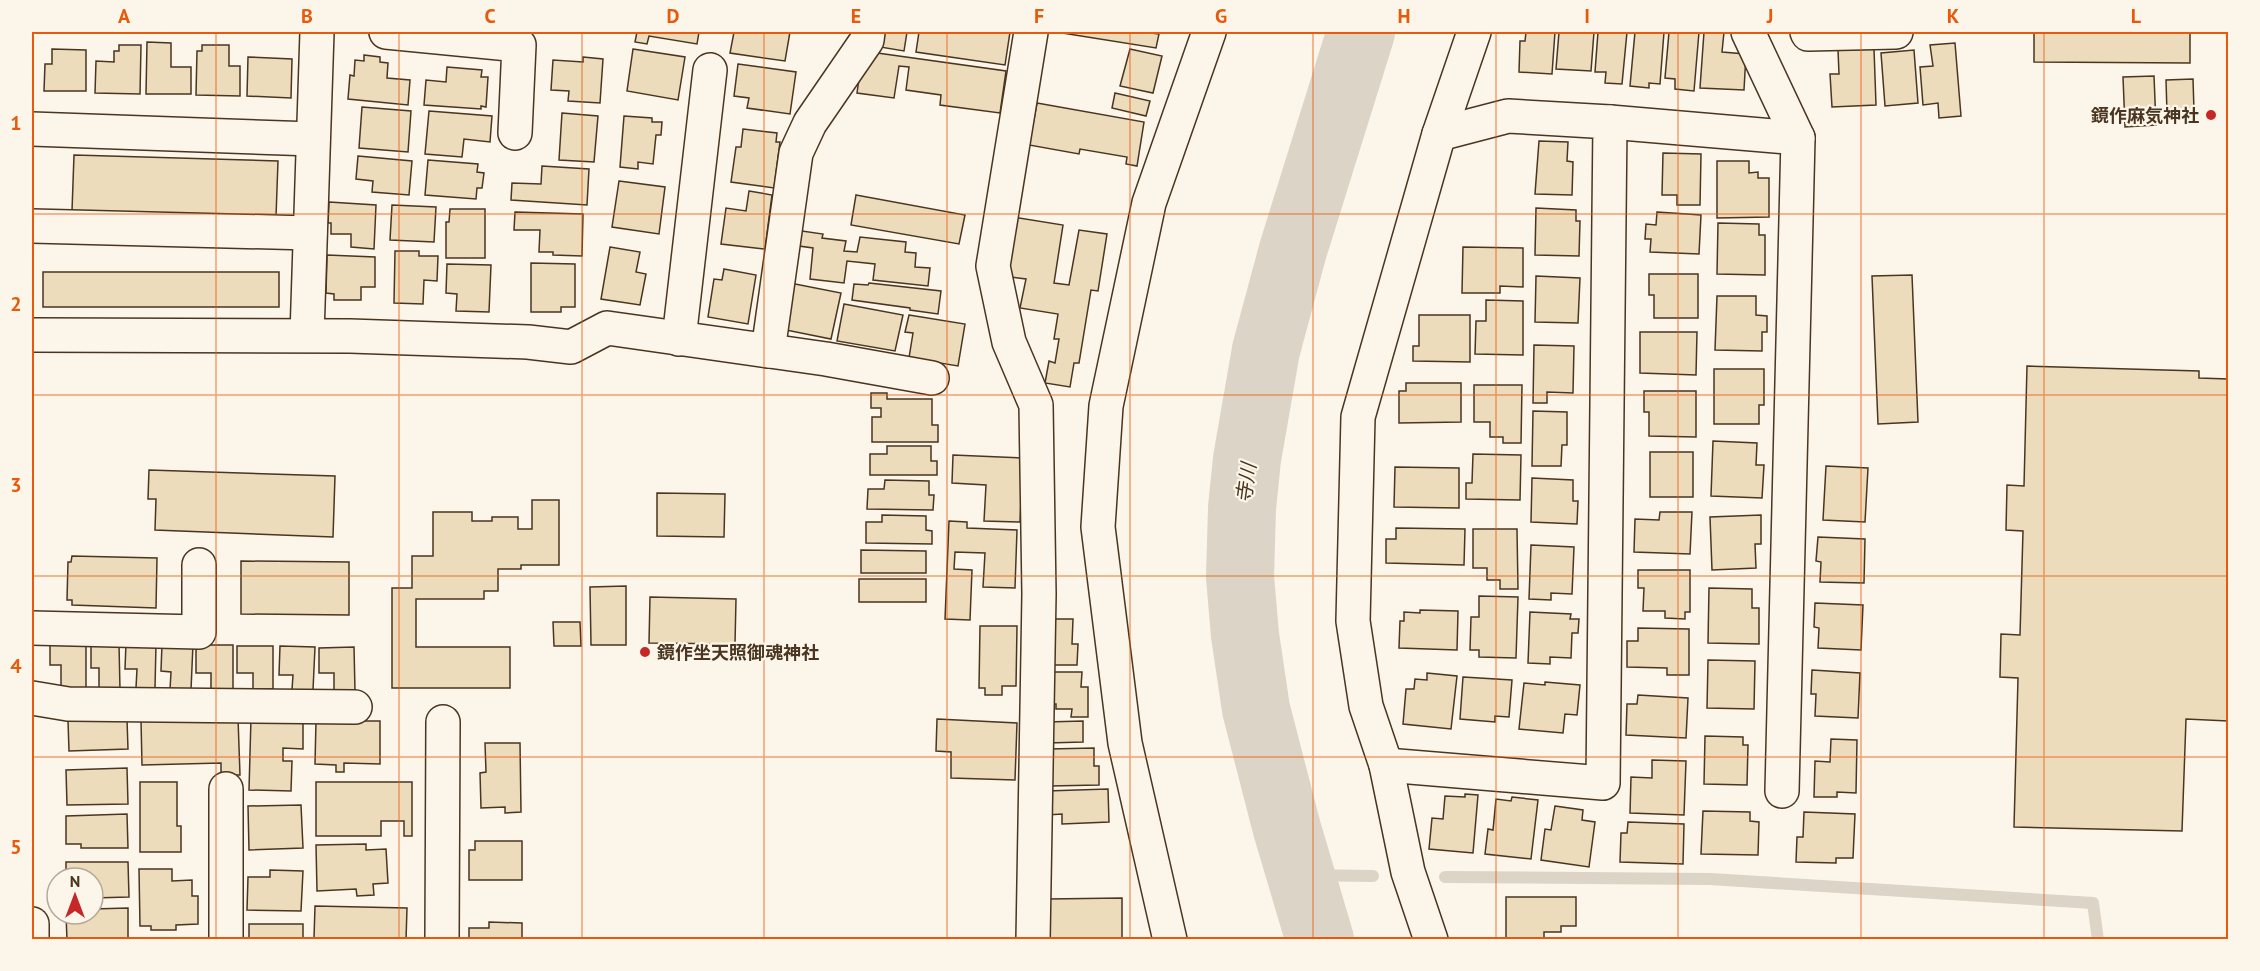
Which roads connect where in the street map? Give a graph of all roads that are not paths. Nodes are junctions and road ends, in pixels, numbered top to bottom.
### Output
1 (317, 32) edge
2 (386, 32) edge
3 (868, 32) edge
4 (1031, 32) edge
5 (1209, 32) edge
6 (1474, 32) edge
7 (1748, 32) edge
8 (1807, 32) edge
9 (1896, 32) edge
10 (710, 70) dead end
11 (1610, 122) junction
12 (32, 129) edge
13 (515, 134) dead end
14 (1439, 134) junction
15 (314, 138) junction
16 (1798, 138) junction
17 (32, 226) edge
18 (310, 233) junction
19 (32, 336) edge
20 (307, 336) junction
21 (680, 339) junction
22 (768, 351) junction
23 (932, 378) dead end
24 (200, 565) dead end
25 (32, 628) edge
26 (32, 698) edge
27 (355, 707) dead end
28 (442, 722) dead end
29 (1386, 765) junction
30 (226, 789) dead end
31 (1782, 791) dead end
32 (32, 924) edge
33 (32, 939) edge
34 (226, 939) edge
35 (442, 939) edge
36 (1033, 939) edge
37 (1170, 939) edge
38 (1431, 939) edge

1 - 15 street
2 - 13 street
3 - 22 street
4 - 36 street
5 - 37 street
6 - 14 street
7 - 16 street
8 - 9 street
10 - 21 street
11 - 14 street
11 - 16 street
11 - 29 street
12 - 15 street
14 - 29 street
15 - 18 street
16 - 31 street
17 - 18 street
18 - 20 street
19 - 20 street
20 - 21 street
21 - 22 street
22 - 23 street
24 - 25 street
26 - 27 street
28 - 35 street
29 - 38 street
30 - 34 street
32 - 33 street

